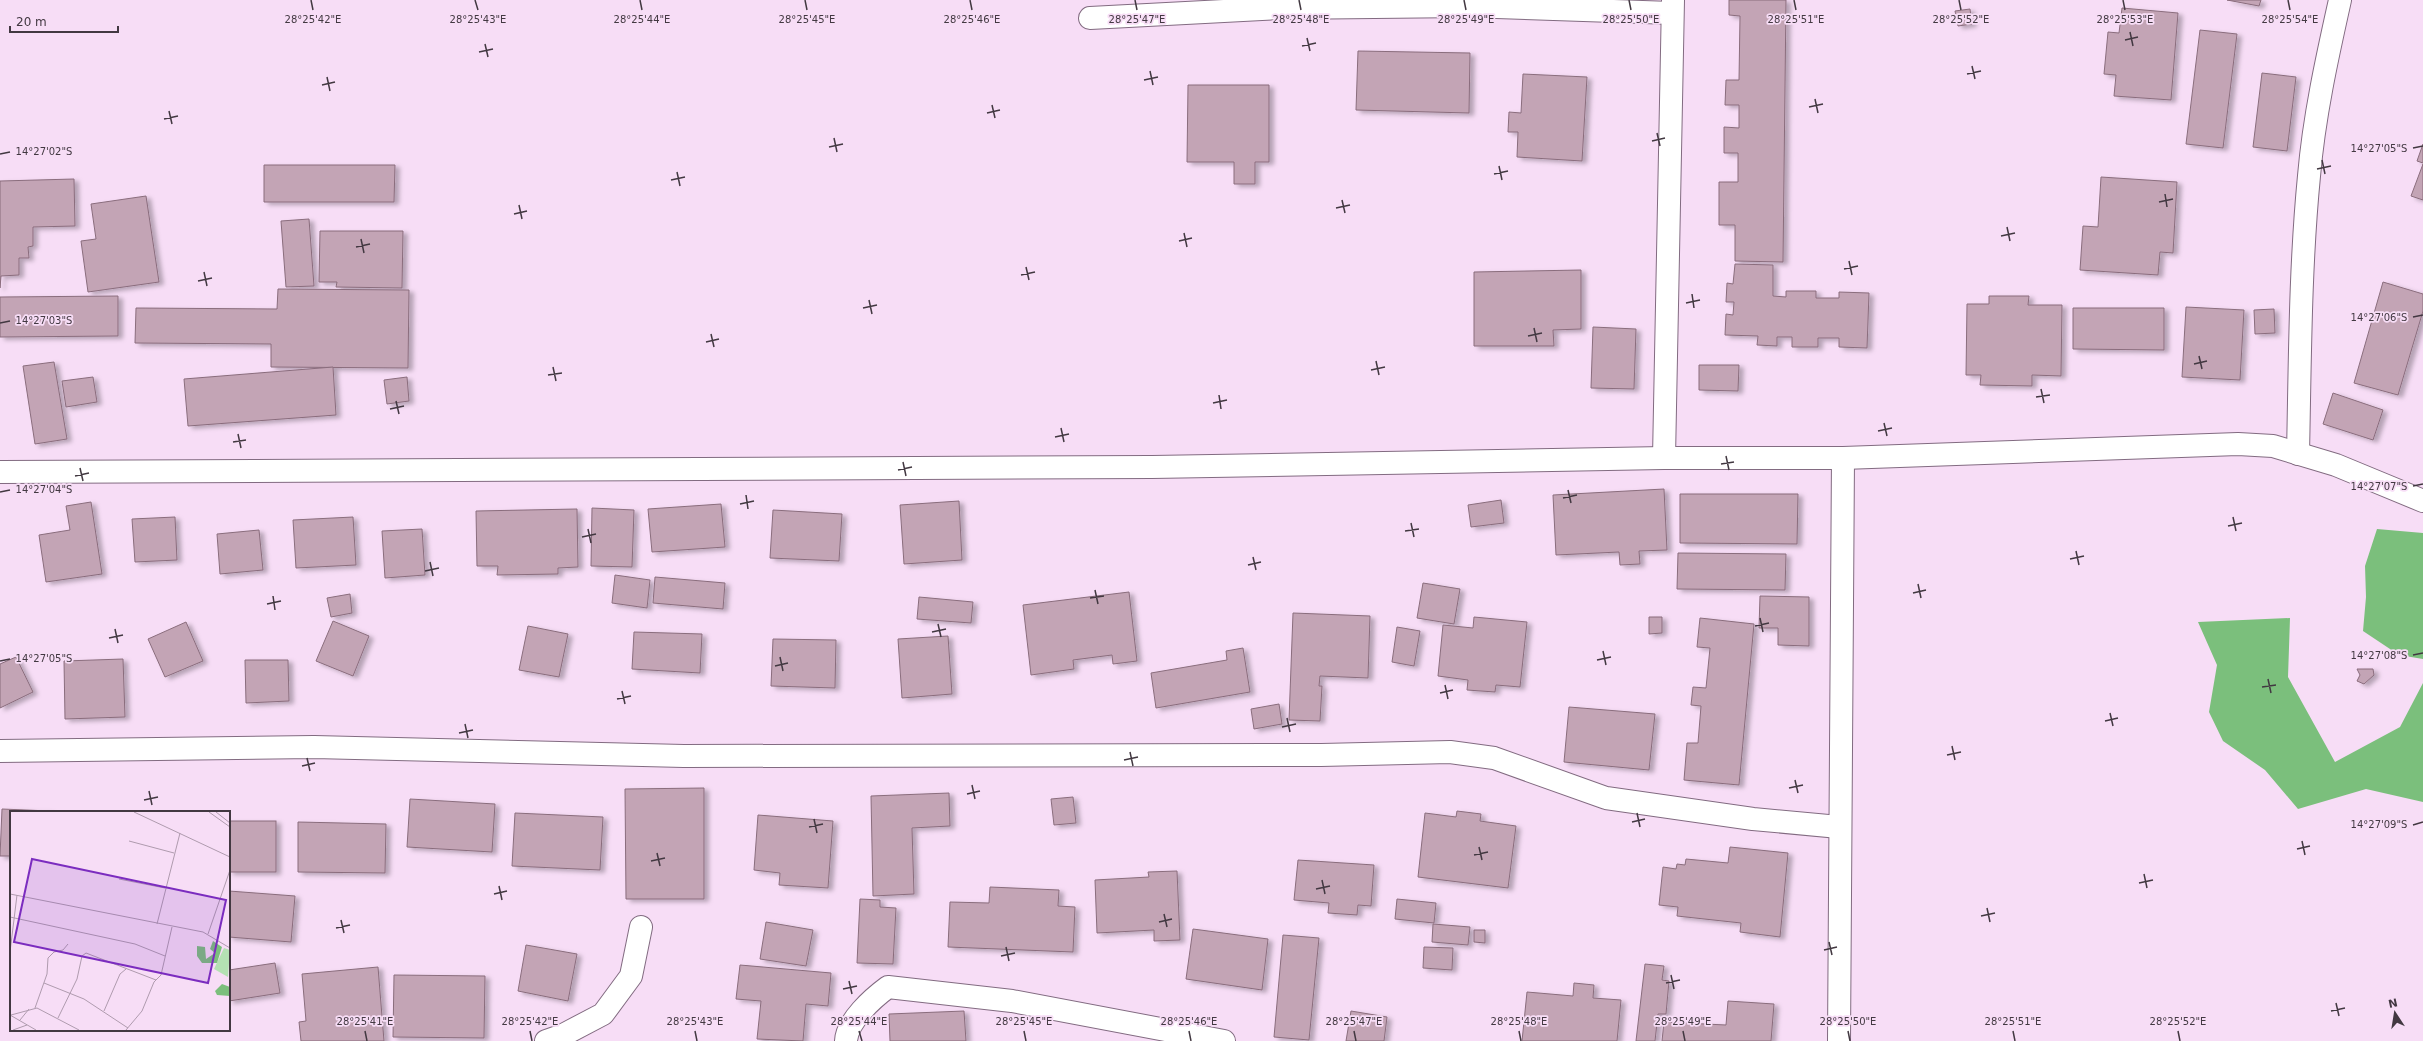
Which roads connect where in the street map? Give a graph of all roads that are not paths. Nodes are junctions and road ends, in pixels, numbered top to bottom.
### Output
1 (2340, 0) edge
2 (1672, 6) edge
3 (1090, 18) dead end
4 (2298, 454) junction
5 (1664, 458) junction
6 (1844, 458) junction
7 (0, 472) edge
8 (2423, 501) edge
9 (0, 751) edge
10 (1839, 827) junction
11 (642, 927) dead end
12 (546, 1041) edge
13 (846, 1041) edge
14 (1224, 1041) edge
15 (1839, 1041) edge

1 - 4 street
2 - 3 street
2 - 5 street
4 - 6 street
4 - 8 street
5 - 6 street
5 - 7 street
6 - 10 street
9 - 10 street
10 - 15 street
11 - 12 street
13 - 14 street

